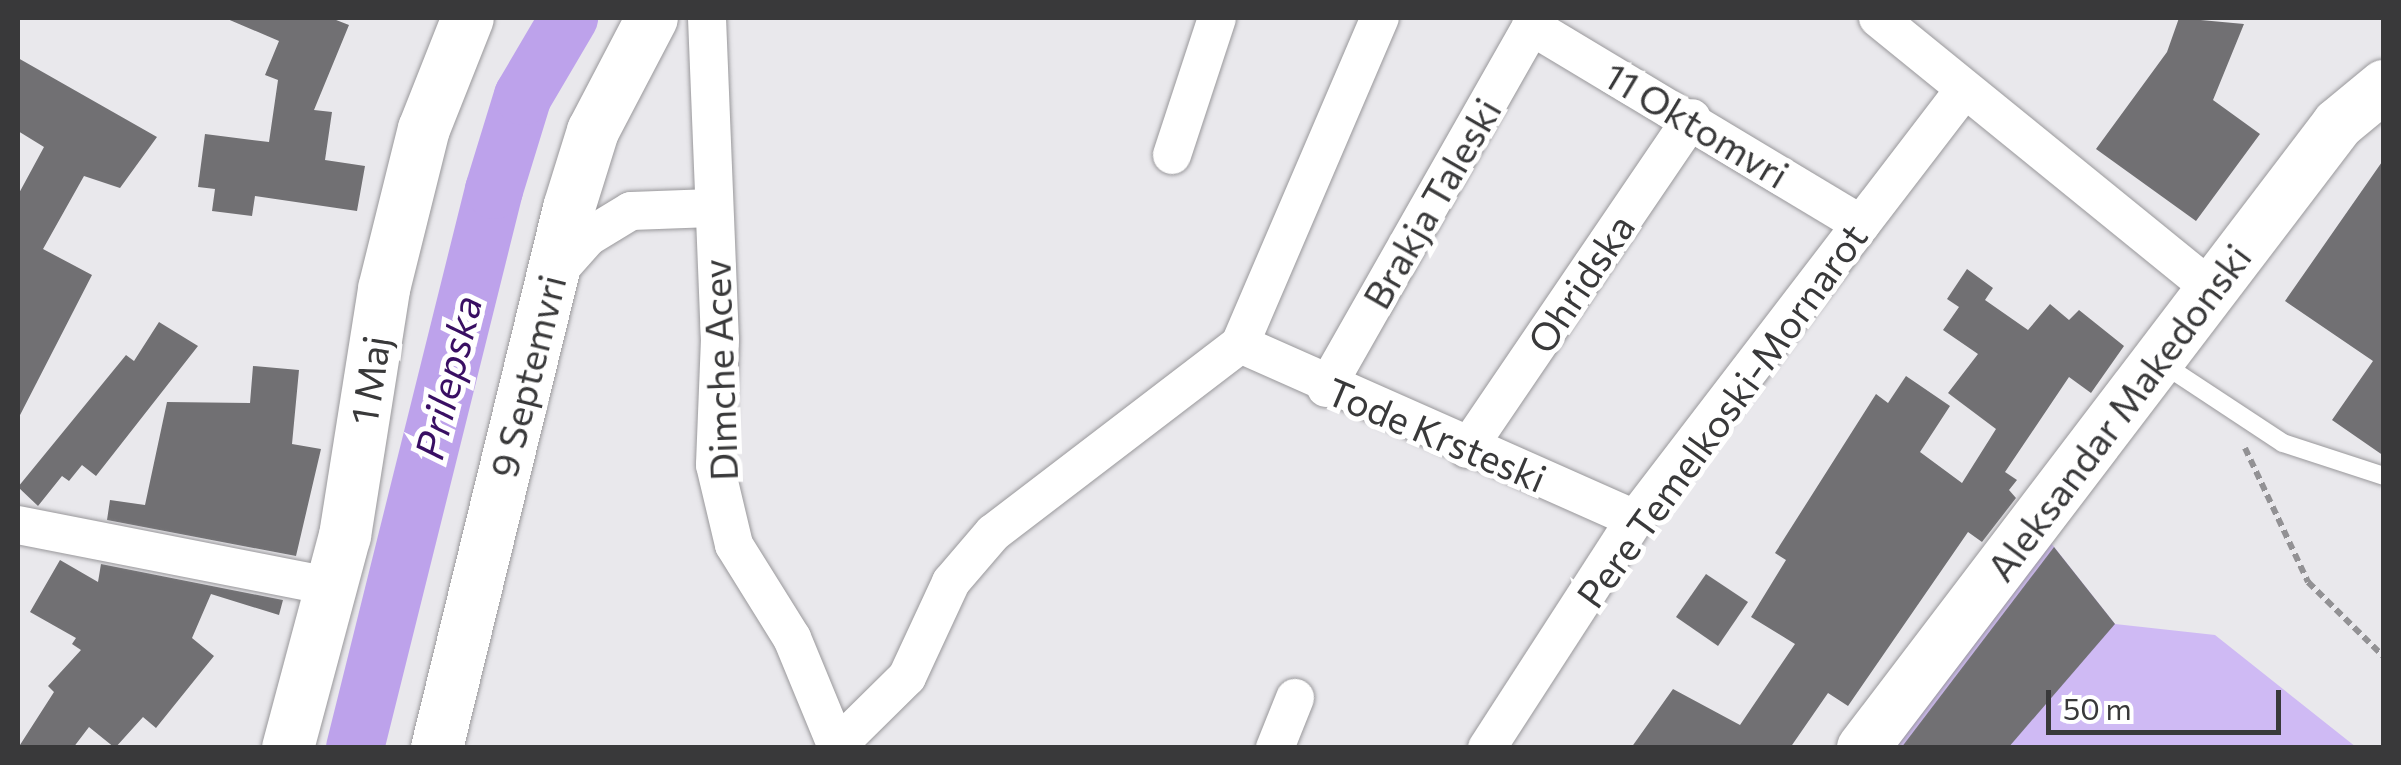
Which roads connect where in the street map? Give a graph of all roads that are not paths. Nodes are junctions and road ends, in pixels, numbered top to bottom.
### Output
1 (468, 18) edge
2 (652, 18) edge
3 (707, 18) edge
4 (1217, 18) edge
5 (1380, 18) edge
6 (1878, 18) edge
7 (1534, 22) edge
8 (2384, 50) edge
9 (2384, 86) edge
10 (1964, 90) junction
11 (1692, 118) junction
12 (2338, 124) junction
13 (1172, 154) dead end
14 (712, 208) junction
15 (1862, 224) junction
16 (549, 282) junction
17 (2214, 291) junction
18 (1240, 344) junction
19 (2160, 362) junction
20 (1326, 388) junction
21 (1467, 448) junction
22 (2384, 476) edge
23 (1636, 519) junction
24 (18, 526) edge
25 (330, 586) junction
26 (1295, 698) dead end
27 (835, 746) edge
28 (288, 748) edge
29 (437, 748) edge
30 (1275, 748) edge
31 (1487, 748) edge
32 (1863, 748) edge

1 - 25 street, 1 Maj
2 - 16 street, 9 Septemvri
3 - 14 street, Dimche Acev
4 - 13 street
5 - 18 street
6 - 10 street
7 - 11 street, 11 Oktomvri
7 - 20 street, Brakja Taleski
8 - 12 street
9 - 12 street, Aleksandar Makedonski
10 - 15 street, Pere Temelkoski-Mornarot
10 - 17 street
11 - 15 street, 11 Oktomvri
11 - 21 street, Ohridska
12 - 17 street, Aleksandar Makedonski
14 - 16 street, Dimche Acev
14 - 27 street, Dimche Acev
15 - 23 street, Pere Temelkoski-Mornarot
16 - 29 street, 9 Septemvri
17 - 19 street, Aleksandar Makedonski
18 - 20 street, Tode Krsteski
18 - 27 street
19 - 22 lane
19 - 32 street, Aleksandar Makedonski
20 - 21 street, Tode Krsteski
21 - 23 street, Tode Krsteski
23 - 31 street, Pere Temelkoski-Mornarot
24 - 25 street
25 - 28 street, 1 Maj
26 - 30 street

